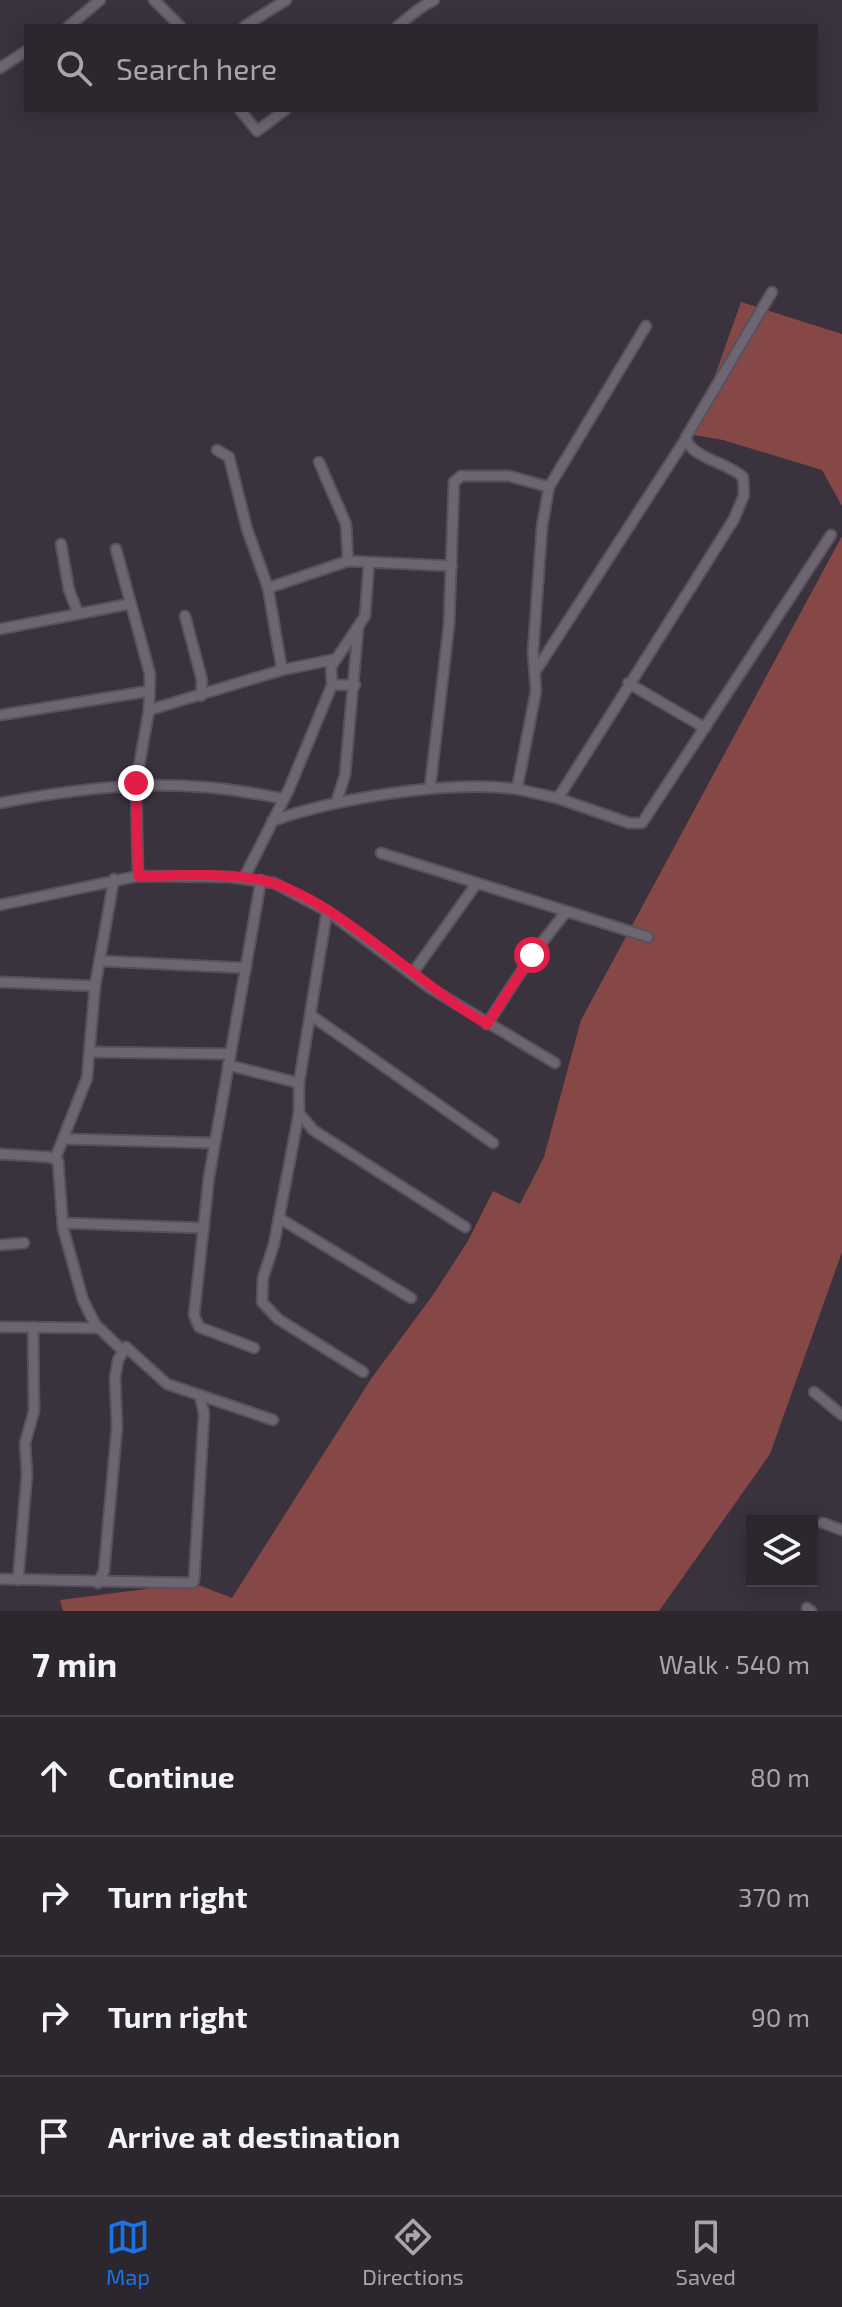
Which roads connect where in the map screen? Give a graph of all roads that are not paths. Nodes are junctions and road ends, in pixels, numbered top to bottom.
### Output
1 (100, 0) edge
2 (154, 0) edge
3 (286, 0) edge
4 (434, 0) edge
5 (421, 2) edge
6 (71, 24) edge
7 (178, 24) edge
8 (248, 24) edge
9 (401, 24) edge
10 (24, 52) edge
11 (0, 68) edge
12 (242, 112) edge
13 (282, 112) edge
14 (772, 292) dead end
15 (646, 326) dead end
16 (685, 440) junction
17 (217, 450) dead end
18 (319, 462) dead end
19 (549, 487) junction
20 (831, 535) dead end
21 (61, 544) dead end
22 (116, 549) dead end
23 (348, 561) junction
24 (369, 563) junction
25 (452, 566) junction
26 (268, 588) junction
27 (129, 604) junction
28 (78, 613) junction
29 (185, 616) dead end
30 (0, 629) edge
31 (358, 629) junction
32 (336, 659) junction
33 (282, 670) junction
34 (535, 672) junction
35 (628, 683) junction
36 (332, 685) junction
37 (355, 685) junction
38 (149, 691) junction
39 (201, 696) junction
40 (149, 710) junction
41 (0, 715) edge
42 (705, 728) junction
43 (136, 783) junction
44 (430, 788) junction
45 (517, 789) junction
46 (557, 798) junction
47 (284, 799) junction
48 (0, 803) edge
49 (336, 803) junction
50 (272, 821) junction
51 (381, 853) dead end
52 (138, 876) junction
53 (244, 878) junction
54 (114, 879) junction
55 (261, 880) junction
56 (477, 883) junction
57 (0, 905) edge
58 (327, 911) junction
59 (566, 912) junction
60 (648, 937) dead end
61 (102, 961) junction
62 (246, 968) junction
63 (412, 974) junction
64 (0, 982) edge
65 (95, 986) junction
66 (312, 1016) junction
67 (487, 1024) junction
68 (91, 1052) junction
69 (229, 1060) junction
70 (555, 1063) dead end
71 (299, 1083) junction
72 (299, 1113) junction
73 (66, 1139) junction
74 (214, 1143) junction
75 (493, 1143) dead end
76 (0, 1154) edge
77 (55, 1159) junction
78 (279, 1218) junction
79 (63, 1223) junction
80 (465, 1227) dead end
81 (204, 1228) junction
82 (24, 1243) dead end
83 (0, 1245) edge
84 (411, 1298) dead end
85 (0, 1327) edge
86 (33, 1327) junction
87 (98, 1328) junction
88 (126, 1347) junction
89 (254, 1348) dead end
90 (363, 1372) dead end
91 (814, 1392) dead end
92 (200, 1396) junction
93 (842, 1415) edge
94 (273, 1420) dead end
95 (823, 1523) dead end
96 (842, 1530) edge
97 (18, 1580) junction
98 (1, 1581) edge
99 (98, 1583) junction

1 - 6 street
2 - 7 street
3 - 8 street
4 - 5 street
5 - 9 street
10 - 11 street
12 - 13 street
14 - 16 street
15 - 19 street
16 - 34 street
16 - 35 street
17 - 26 street
18 - 23 street
19 - 25 street
19 - 34 street
20 - 42 street
21 - 28 street
22 - 27 street
23 - 24 street
23 - 26 street
24 - 25 street
24 - 31 street
25 - 44 street
26 - 33 street
27 - 28 street
27 - 38 street
28 - 30 street
29 - 39 street
31 - 32 street
31 - 37 street
32 - 33 street
32 - 36 street
33 - 39 street
34 - 45 street
35 - 42 street
35 - 46 street
36 - 37 street
36 - 47 street
37 - 49 street
38 - 40 street
38 - 41 street
39 - 40 street
40 - 43 street
42 - 46 street
43 - 47 street
43 - 48 street
43 - 52 street
44 - 45 street
44 - 49 street
45 - 46 street
47 - 50 street
49 - 50 street
50 - 53 street
51 - 56 street
52 - 53 street
52 - 54 street
53 - 55 street
54 - 57 street
54 - 61 street
55 - 58 street
55 - 62 street
56 - 59 street
56 - 63 street
58 - 63 street
58 - 66 street
59 - 60 street
59 - 67 street
61 - 62 street
61 - 65 street
62 - 69 street
63 - 67 street
64 - 65 street
65 - 68 street
66 - 71 street
66 - 75 street
67 - 70 street
68 - 69 street
68 - 73 street
69 - 71 street
69 - 74 street
71 - 72 street
72 - 78 street
72 - 80 street
73 - 74 street
73 - 77 street
74 - 81 street
76 - 77 street
77 - 79 street
78 - 84 street
78 - 90 street
79 - 81 street
79 - 87 street
81 - 89 street
82 - 83 street
85 - 86 street
86 - 87 street
86 - 97 street
87 - 88 street
88 - 92 street
88 - 99 street
91 - 93 street
92 - 94 street
92 - 99 street
95 - 96 street
97 - 98 street
97 - 99 street

